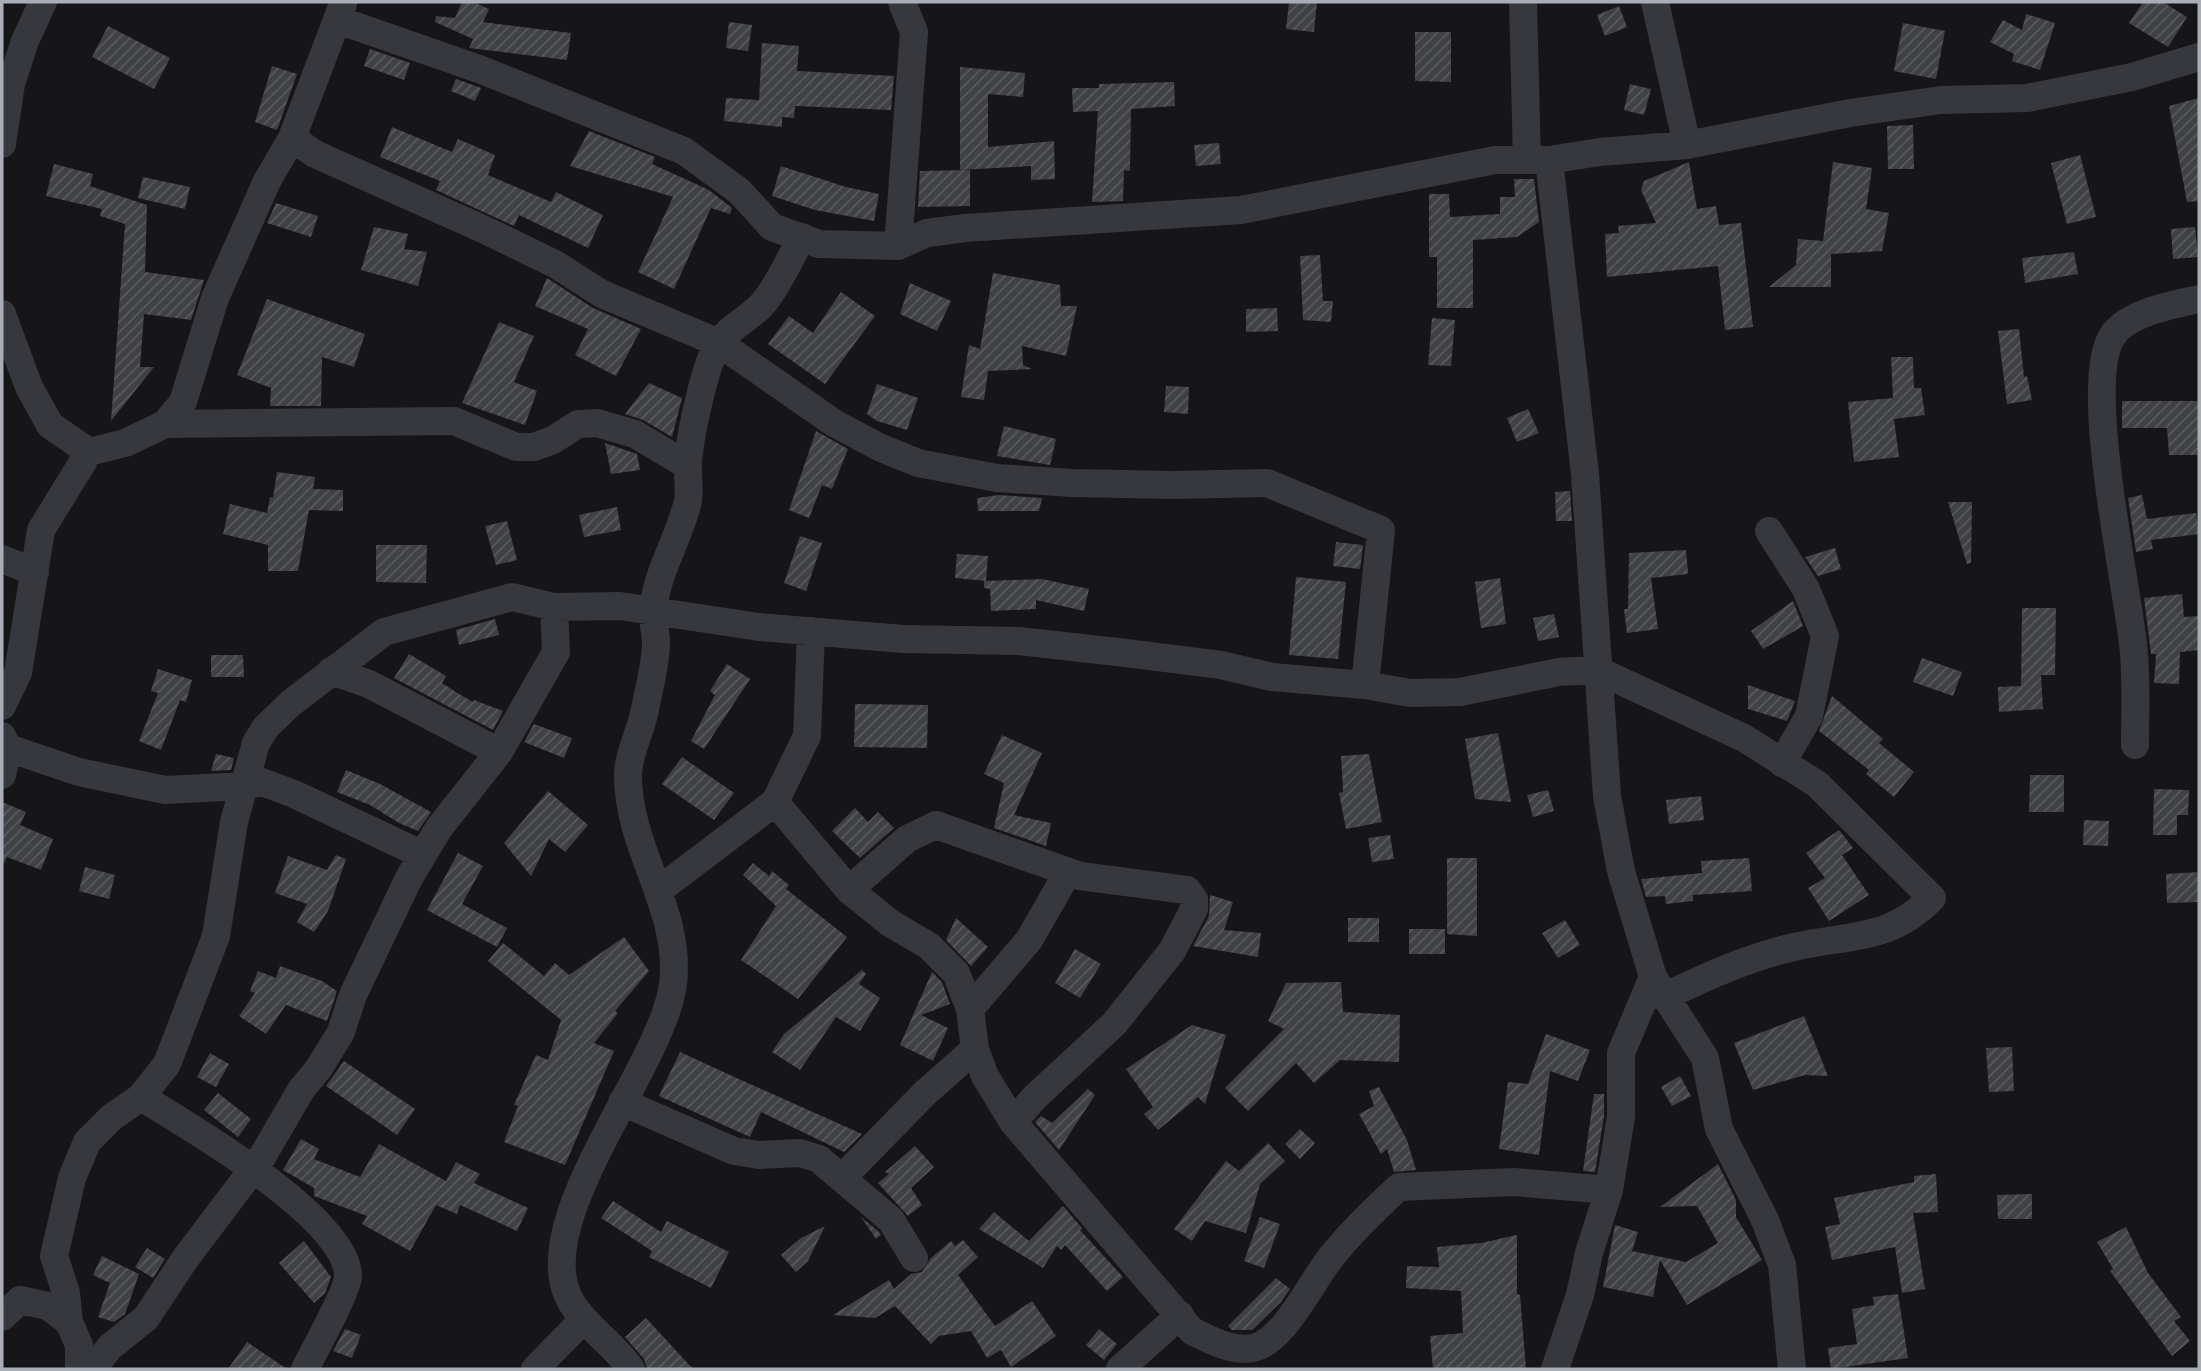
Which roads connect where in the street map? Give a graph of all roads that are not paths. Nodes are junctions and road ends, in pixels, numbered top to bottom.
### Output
1 (43, 2) edge
2 (902, 2) edge
3 (1523, 2) edge
4 (1655, 2) edge
5 (341, 11) edge
6 (2199, 57) edge
7 (292, 138) junction
8 (2, 144) edge
9 (1687, 145) junction
10 (1538, 160) junction
11 (802, 237) junction
12 (898, 246) junction
13 (2199, 299) edge
14 (2, 314) edge
15 (719, 343) junction
16 (165, 424) junction
17 (89, 452) junction
18 (687, 465) junction
19 (1769, 531) dead end
20 (2, 559) edge
21 (35, 572) junction
22 (554, 607) junction
23 (653, 611) junction
24 (811, 631) junction
25 (1597, 670) junction
26 (331, 671) junction
27 (1365, 685) junction
28 (2, 706) edge
29 (5, 742) edge
30 (2135, 746) dead end
31 (499, 752) junction
32 (1782, 762) junction
33 (2, 775) edge
34 (244, 786) junction
35 (775, 802) junction
36 (424, 855) junction
37 (1068, 872) junction
38 (659, 890) junction
39 (849, 890) junction
40 (1658, 987) junction
41 (970, 1009) junction
42 (975, 1049) junction
43 (141, 1097) junction
44 (622, 1102) junction
45 (1013, 1122) junction
46 (253, 1170) junction
47 (842, 1177) junction
48 (1609, 1190) junction
49 (914, 1258) dead end
50 (1180, 1315) junction
51 (2, 1317) edge
52 (584, 1319) junction
53 (69, 1322) junction
54 (79, 1369) edge
55 (92, 1369) edge
56 (306, 1369) edge
57 (535, 1369) edge
58 (631, 1369) edge
59 (1119, 1369) edge
60 (1555, 1369) edge
61 (1792, 1369) edge

1 - 8 street
2 - 12 street
3 - 10 street
4 - 9 street
5 - 7 street
5 - 11 street
6 - 9 street
7 - 15 street
7 - 16 street
9 - 10 street
10 - 12 street
10 - 25 street
11 - 12 street
11 - 15 street
13 - 30 street
14 - 17 street
15 - 18 street
15 - 27 street
16 - 17 street
16 - 18 street
17 - 21 street
18 - 23 street
19 - 32 street
20 - 21 street
21 - 28 street
22 - 23 street
22 - 26 street
22 - 31 street
23 - 24 street
23 - 38 street
24 - 27 street
24 - 35 street
25 - 27 street
25 - 32 street
25 - 40 street
26 - 31 street
26 - 34 street
29 - 33 street
29 - 34 street
31 - 36 street
32 - 40 street
34 - 36 street
34 - 43 street
35 - 38 street
35 - 39 street
36 - 46 street
37 - 39 street
37 - 41 street
37 - 45 street
38 - 44 street
39 - 41 street
40 - 48 street
40 - 61 street
41 - 42 street
42 - 45 street
42 - 47 street
43 - 46 street
43 - 53 street
44 - 47 street
44 - 52 street
45 - 50 street
46 - 55 street
46 - 56 street
47 - 49 street
48 - 50 street
48 - 60 street
50 - 59 street
51 - 53 street
52 - 57 street
52 - 58 street
53 - 54 street

